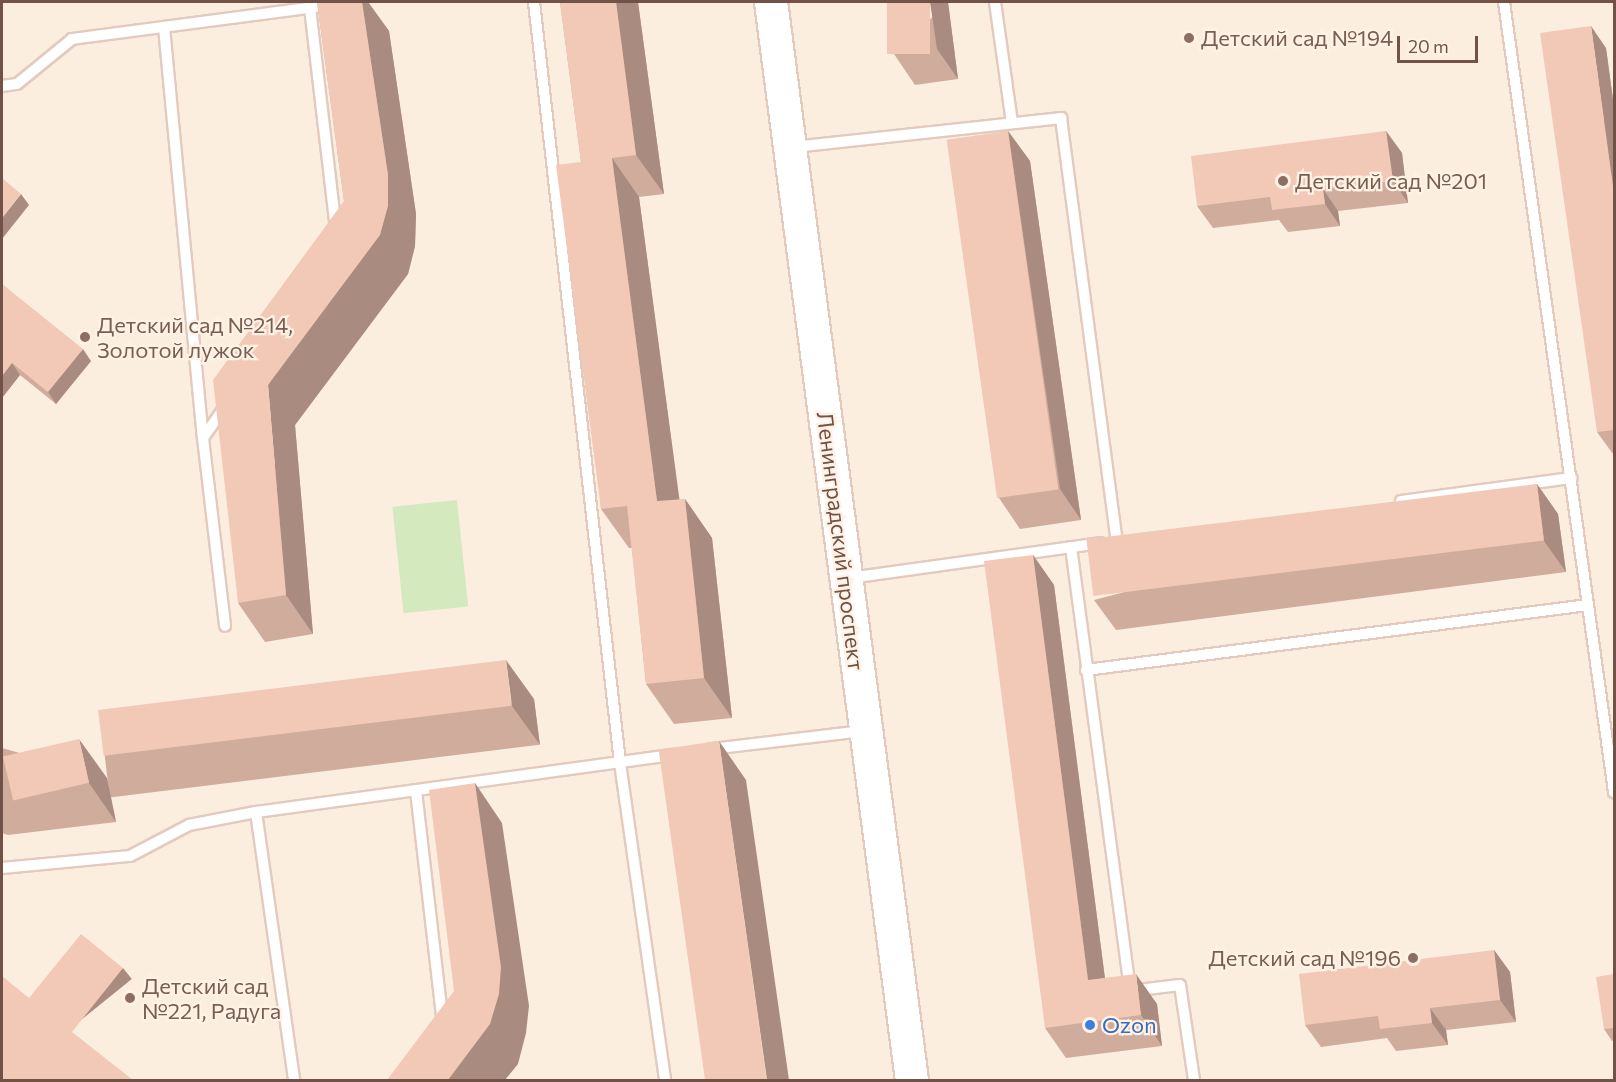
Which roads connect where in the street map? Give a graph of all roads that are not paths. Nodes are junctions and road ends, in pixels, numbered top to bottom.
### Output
1 (534, 2) edge
2 (771, 2) edge
3 (995, 2) edge
4 (1504, 2) edge
5 (330, 5) edge
6 (310, 8) junction
7 (164, 27) junction
8 (2, 86) edge
9 (1012, 123) junction
10 (790, 147) junction
11 (338, 243) edge
12 (230, 399) edge
13 (203, 438) junction
14 (1570, 478) junction
15 (1384, 504) edge
16 (1071, 547) junction
17 (846, 578) junction
18 (1588, 605) junction
19 (225, 626) dead end
20 (1086, 670) junction
21 (866, 730) junction
22 (620, 763) junction
23 (416, 791) junction
24 (1614, 792) edge
25 (256, 812) junction
26 (2, 868) edge
27 (438, 1037) edge
28 (294, 1080) edge
29 (665, 1080) edge
30 (912, 1080) edge
31 (1194, 1080) edge

1 - 22 lane
2 - 10 main road, Ленинградский проспект
3 - 9 lane
4 - 14 lane
5 - 6 lane
6 - 7 lane
6 - 11 lane
7 - 8 lane
7 - 13 lane
9 - 10 lane
9 - 16 lane
10 - 17 main road, Ленинградский проспект
12 - 13 lane
13 - 19 lane
14 - 15 lane
14 - 18 lane
16 - 17 lane
16 - 20 lane
17 - 21 main road, Ленинградский проспект
18 - 20 lane
18 - 24 lane
20 - 31 lane
21 - 22 lane
21 - 30 main road, Ленинградский проспект
22 - 23 lane
22 - 29 lane
23 - 25 lane
23 - 27 lane
25 - 26 lane
25 - 28 lane

